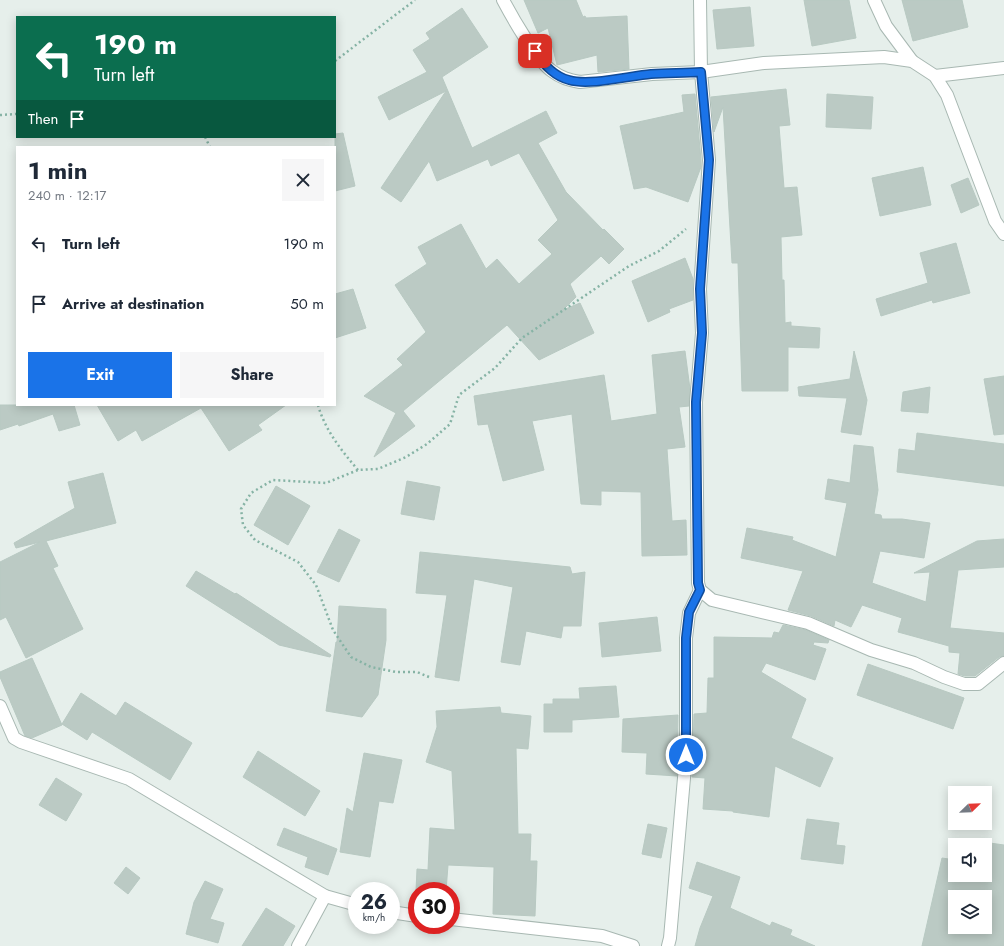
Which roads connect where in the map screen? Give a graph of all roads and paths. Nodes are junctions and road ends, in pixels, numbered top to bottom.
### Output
1 (415, 0) edge
2 (503, 0) edge
3 (700, 0) edge
4 (874, 0) edge
5 (336, 60) edge
6 (912, 62) junction
7 (1004, 68) edge
8 (701, 72) junction
9 (935, 76) junction
10 (16, 114) edge
11 (0, 115) edge
12 (690, 226) dead end
13 (1004, 234) edge
14 (318, 406) edge
15 (358, 470) junction
16 (700, 590) junction
17 (1004, 664) edge
18 (429, 677) dead end
19 (0, 706) edge
20 (325, 896) junction
21 (348, 902) edge
22 (460, 920) edge
23 (298, 946) edge
24 (633, 946) edge
25 (668, 946) edge

1 - 5 path
2 - 8 street
3 - 8 street
4 - 6 street
6 - 8 street
6 - 9 street
7 - 9 street
8 - 16 street
9 - 13 street
10 - 11 path
12 - 15 path
14 - 15 path
15 - 18 path
16 - 17 street
16 - 25 street
19 - 20 street
20 - 21 street
20 - 23 street
22 - 24 street

